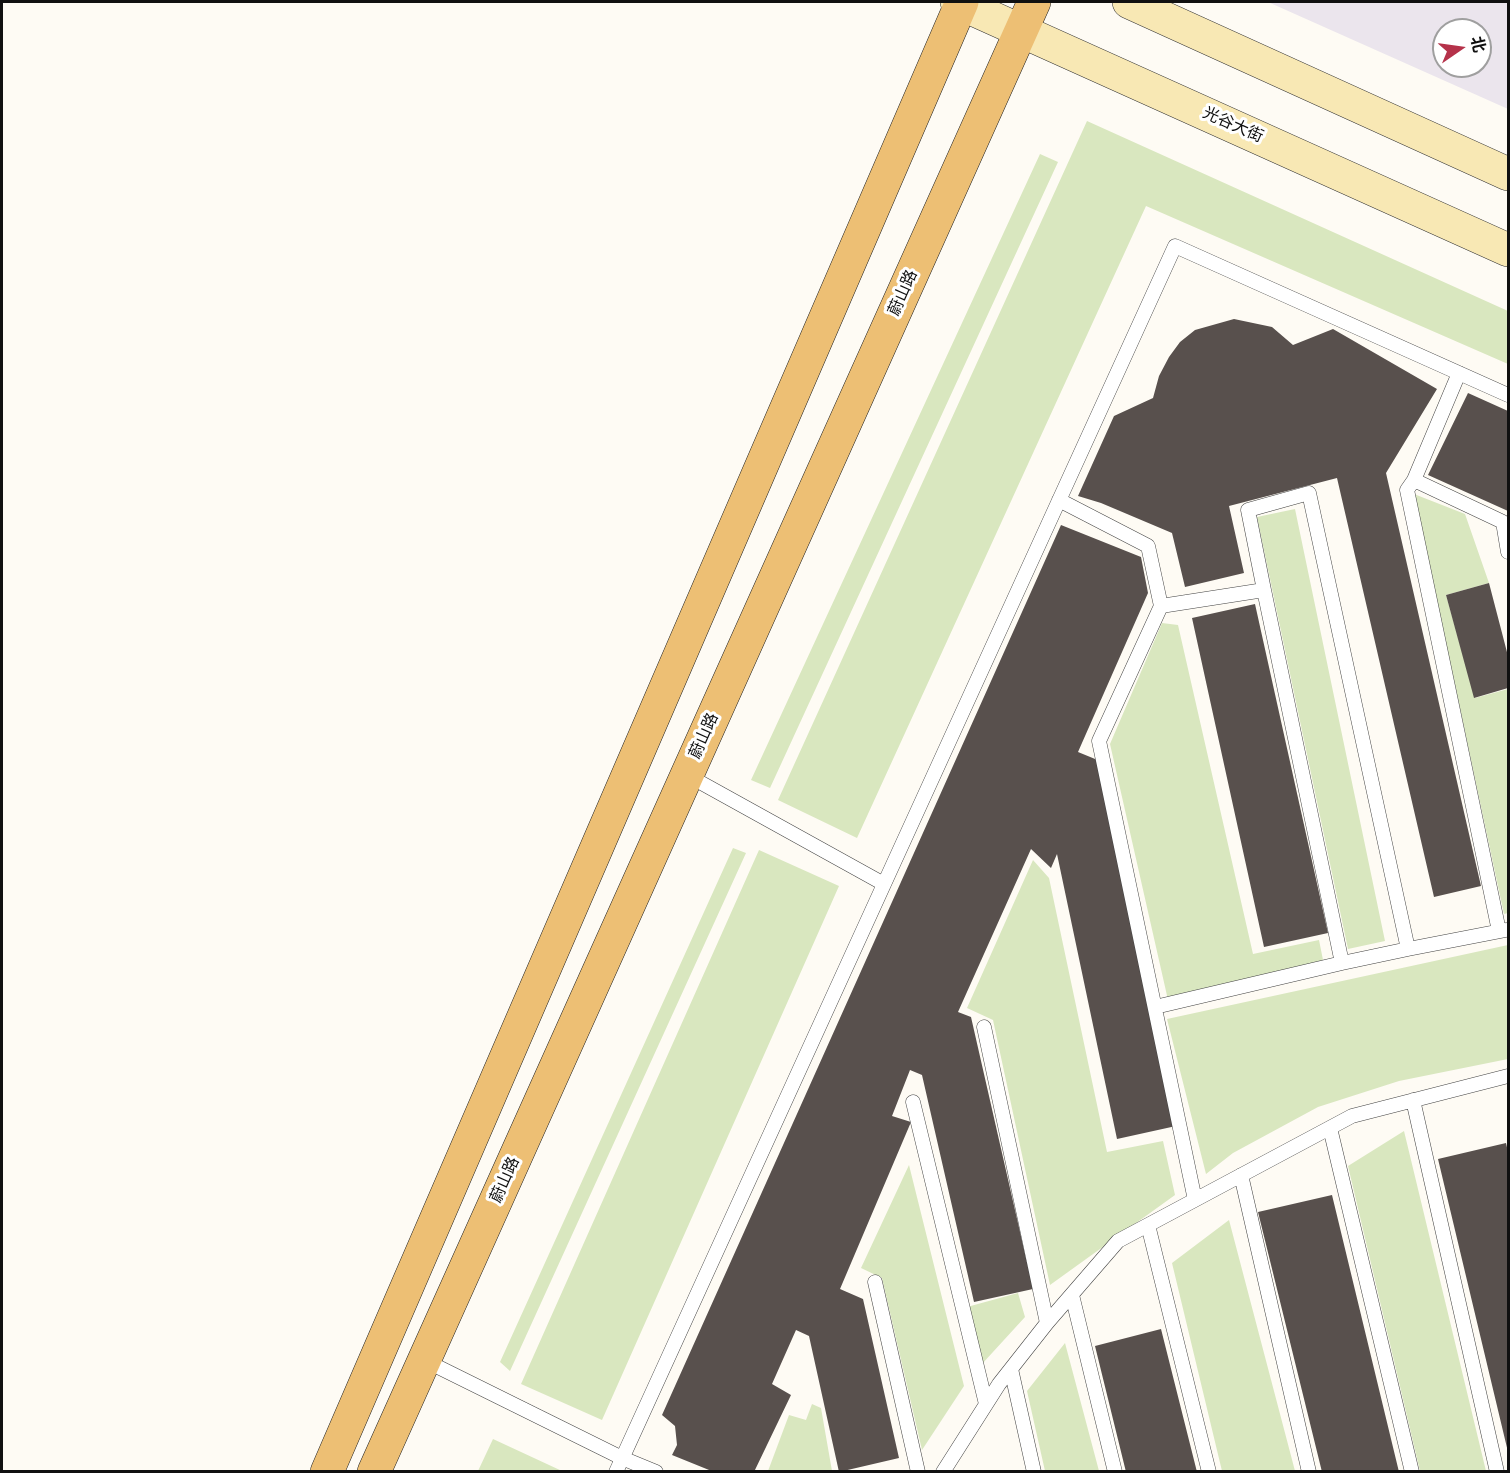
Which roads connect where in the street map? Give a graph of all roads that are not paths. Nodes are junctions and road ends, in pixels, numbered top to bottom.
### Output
1 (960, 2) edge
2 (1130, 2) edge
3 (1028, 15) edge
4 (1509, 174) edge
5 (1509, 250) edge
6 (1459, 373) junction
7 (1509, 395) edge
8 (1414, 480) junction
9 (1059, 500) junction
10 (1509, 552) edge
11 (1264, 590) junction
12 (1161, 606) junction
13 (687, 775) junction
14 (884, 884) junction
15 (1504, 930) edge
16 (1408, 949) junction
17 (1342, 963) junction
18 (1155, 1006) junction
19 (984, 1027) dead end
20 (1509, 1076) edge
21 (1413, 1100) junction
22 (913, 1102) dead end
23 (1330, 1128) junction
24 (1242, 1175) junction
25 (1195, 1200) junction
26 (1148, 1225) junction
27 (875, 1282) dead end
28 (1072, 1295) junction
29 (1047, 1323) junction
30 (424, 1359) junction
31 (1011, 1369) junction
32 (986, 1404) junction
33 (622, 1458) junction
34 (377, 1470) edge
35 (327, 1472) edge
36 (616, 1472) edge
37 (656, 1472) edge
38 (918, 1472) edge
39 (943, 1472) edge
40 (1034, 1472) edge
41 (1115, 1472) edge
42 (1209, 1472) edge
43 (1309, 1472) edge
44 (1412, 1472) edge
45 (1497, 1472) edge

1 - 3 main road, 光谷大街
1 - 35 main road
2 - 4 main road
3 - 5 main road, 光谷大街
3 - 13 main road, 蔚山路
6 - 7 lane
6 - 8 lane
6 - 9 lane
8 - 10 lane
8 - 15 lane
9 - 12 lane
9 - 14 lane
11 - 12 lane
11 - 16 lane
11 - 17 lane
12 - 18 lane
13 - 14 lane
13 - 30 main road, 蔚山路
14 - 33 lane
15 - 16 lane
16 - 17 lane
17 - 18 lane
18 - 25 lane
19 - 29 lane
20 - 21 lane
21 - 23 lane
21 - 45 lane
22 - 32 lane
23 - 24 lane
23 - 44 lane
24 - 25 lane
24 - 43 lane
25 - 26 lane
26 - 28 lane
26 - 42 lane
27 - 38 lane
28 - 29 lane
28 - 41 lane
29 - 31 lane
30 - 33 lane
30 - 34 main road, 蔚山路
31 - 32 lane
31 - 40 lane
32 - 39 lane
33 - 36 lane
33 - 37 lane

